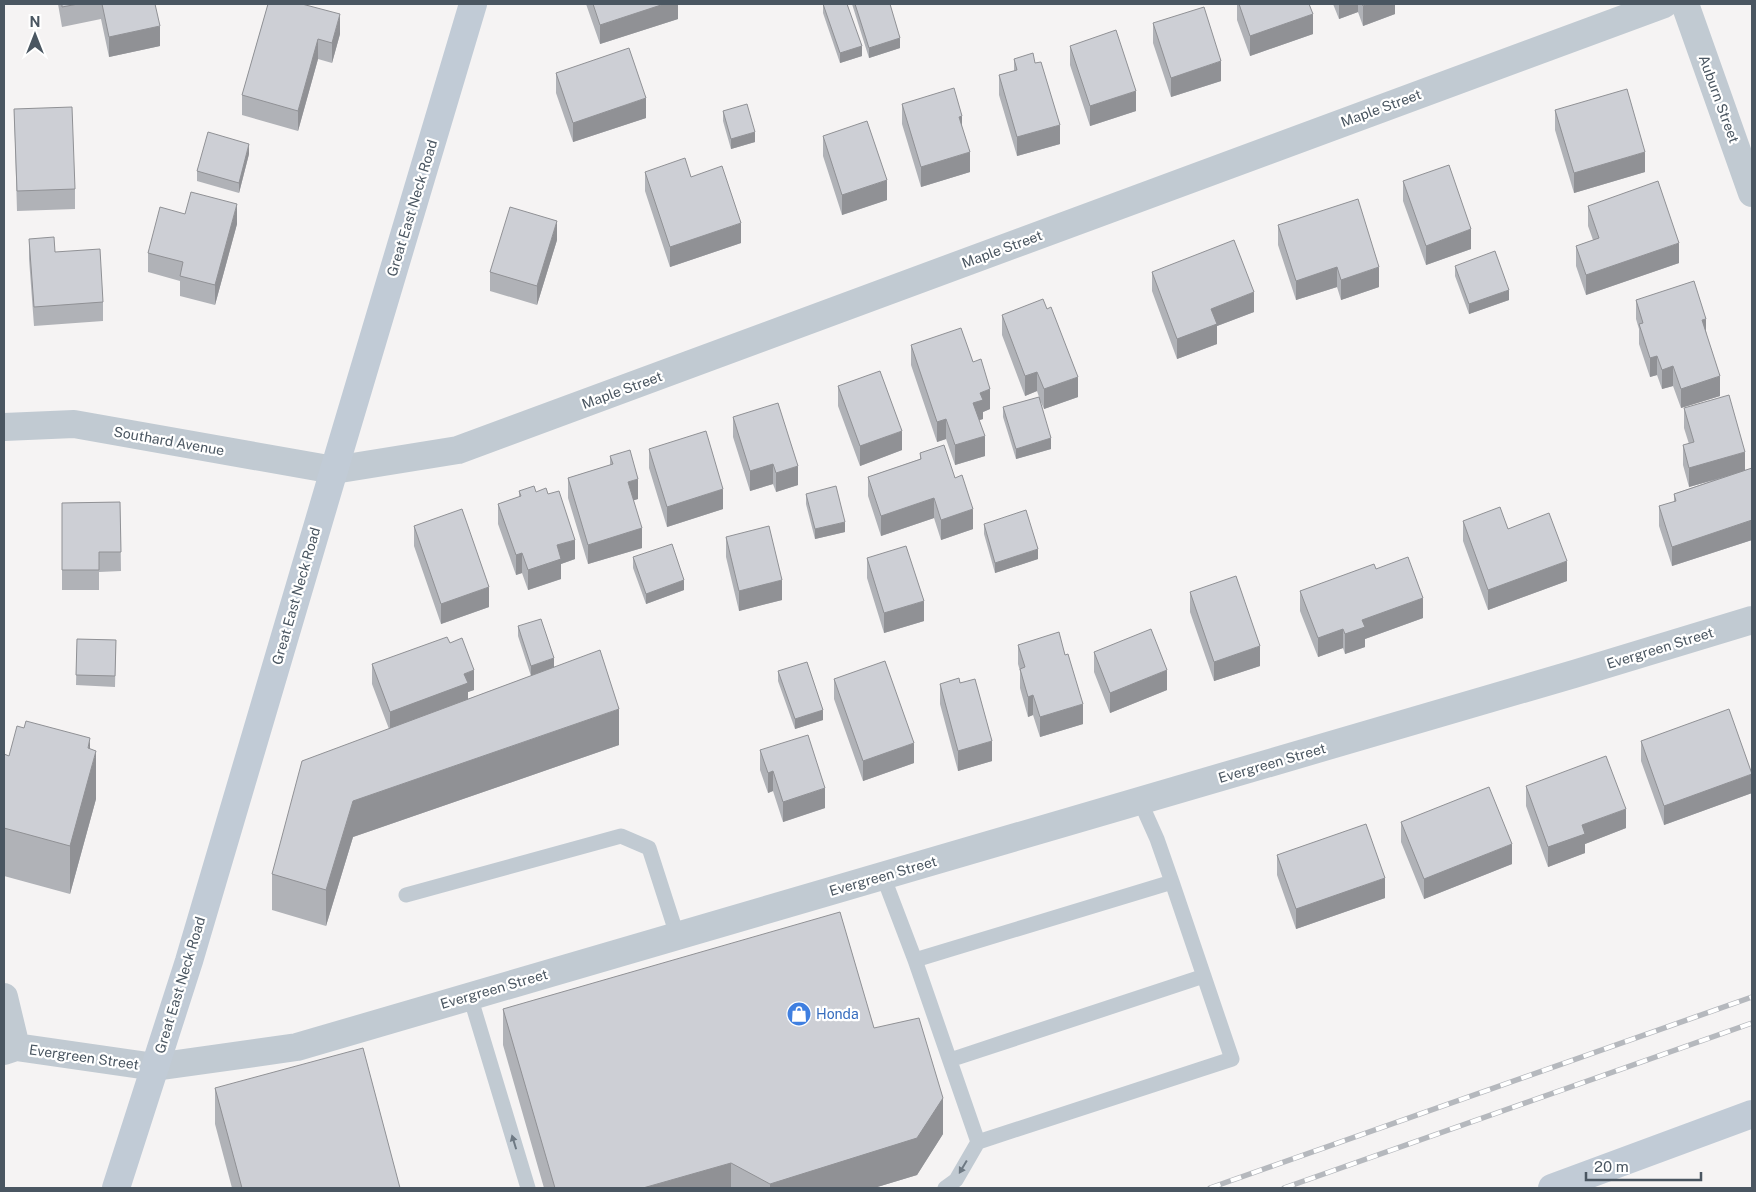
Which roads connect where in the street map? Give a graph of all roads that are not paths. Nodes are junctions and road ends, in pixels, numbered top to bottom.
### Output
1 (474, 4) edge
2 (1664, 4) edge
3 (1685, 4) edge
4 (1752, 193) edge
5 (4, 427) edge
6 (334, 470) junction
7 (1752, 620) edge
8 (1140, 801) junction
9 (883, 876) junction
10 (1172, 882) junction
11 (406, 895) dead end
12 (678, 935) junction
13 (915, 960) junction
14 (1204, 976) junction
15 (470, 996) junction
16 (4, 997) edge
17 (10, 1049) edge
18 (950, 1060) junction
19 (155, 1066) junction
20 (1752, 1114) edge
21 (978, 1142) junction
22 (116, 1188) edge
23 (528, 1188) edge
24 (945, 1188) edge
25 (1552, 1188) edge

1 - 6 main road, Great East Neck Road
2 - 6 street, Maple Street
3 - 4 street, Auburn Street
5 - 6 street, Southard Avenue
6 - 19 main road, Great East Neck Road
7 - 8 street, Evergreen Street
8 - 9 street, Evergreen Street
8 - 10 lane
9 - 12 street, Evergreen Street
9 - 13 lane
10 - 13 lane
10 - 14 lane
11 - 12 lane
12 - 15 street, Evergreen Street
13 - 18 lane
14 - 18 lane
14 - 21 lane
15 - 19 street, Evergreen Street
23 -> 15 lane
16 - 17 street
17 - 19 street, Evergreen Street
18 - 21 lane
19 - 22 main road, Great East Neck Road
20 - 25 main road
21 -> 24 lane

